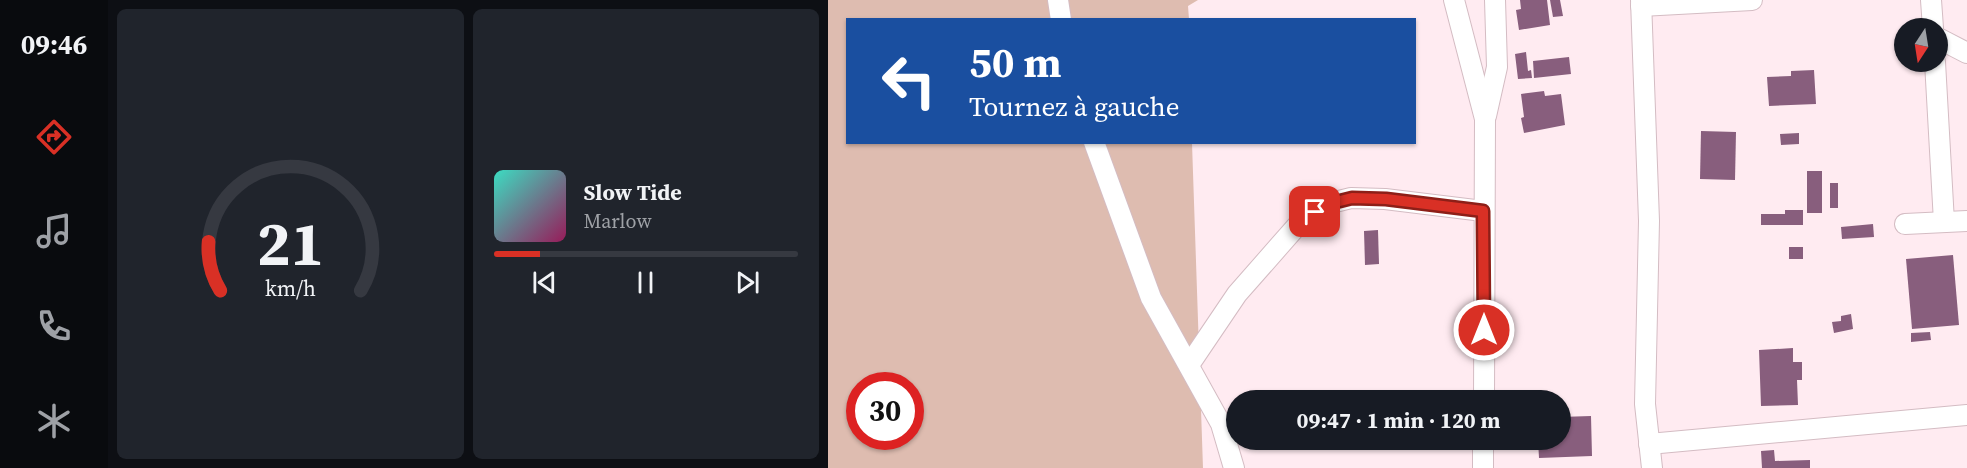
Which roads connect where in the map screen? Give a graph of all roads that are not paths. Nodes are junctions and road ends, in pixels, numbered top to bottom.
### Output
1 (1058, 0) edge
2 (1454, 0) edge
3 (1495, 0) edge
4 (1752, 0) edge
5 (1931, 0) edge
6 (1726, 1) edge
7 (1641, 3) edge
8 (1061, 18) edge
9 (1932, 18) edge
10 (1948, 43) edge
11 (1967, 53) edge
12 (1936, 72) edge
13 (1485, 119) junction
14 (1095, 144) edge
15 (1483, 211) junction
16 (1967, 221) edge
17 (1944, 222) junction
18 (1905, 224) dead end
19 (1189, 365) junction
20 (1484, 390) edge
21 (1967, 415) edge
22 (1226, 419) edge
23 (1649, 444) junction
24 (1232, 450) edge
25 (1483, 450) edge
26 (1234, 468) edge
27 (1483, 468) edge
28 (1652, 468) edge

1 - 8 street
2 - 13 street
3 - 13 street
4 - 6 street
5 - 9 street
6 - 7 street
7 - 23 street
10 - 11 street
12 - 17 street
13 - 15 street
14 - 19 street
15 - 19 street
15 - 20 street
16 - 17 street
17 - 18 street
19 - 22 street
21 - 23 street
23 - 28 street
24 - 26 street
25 - 27 street

